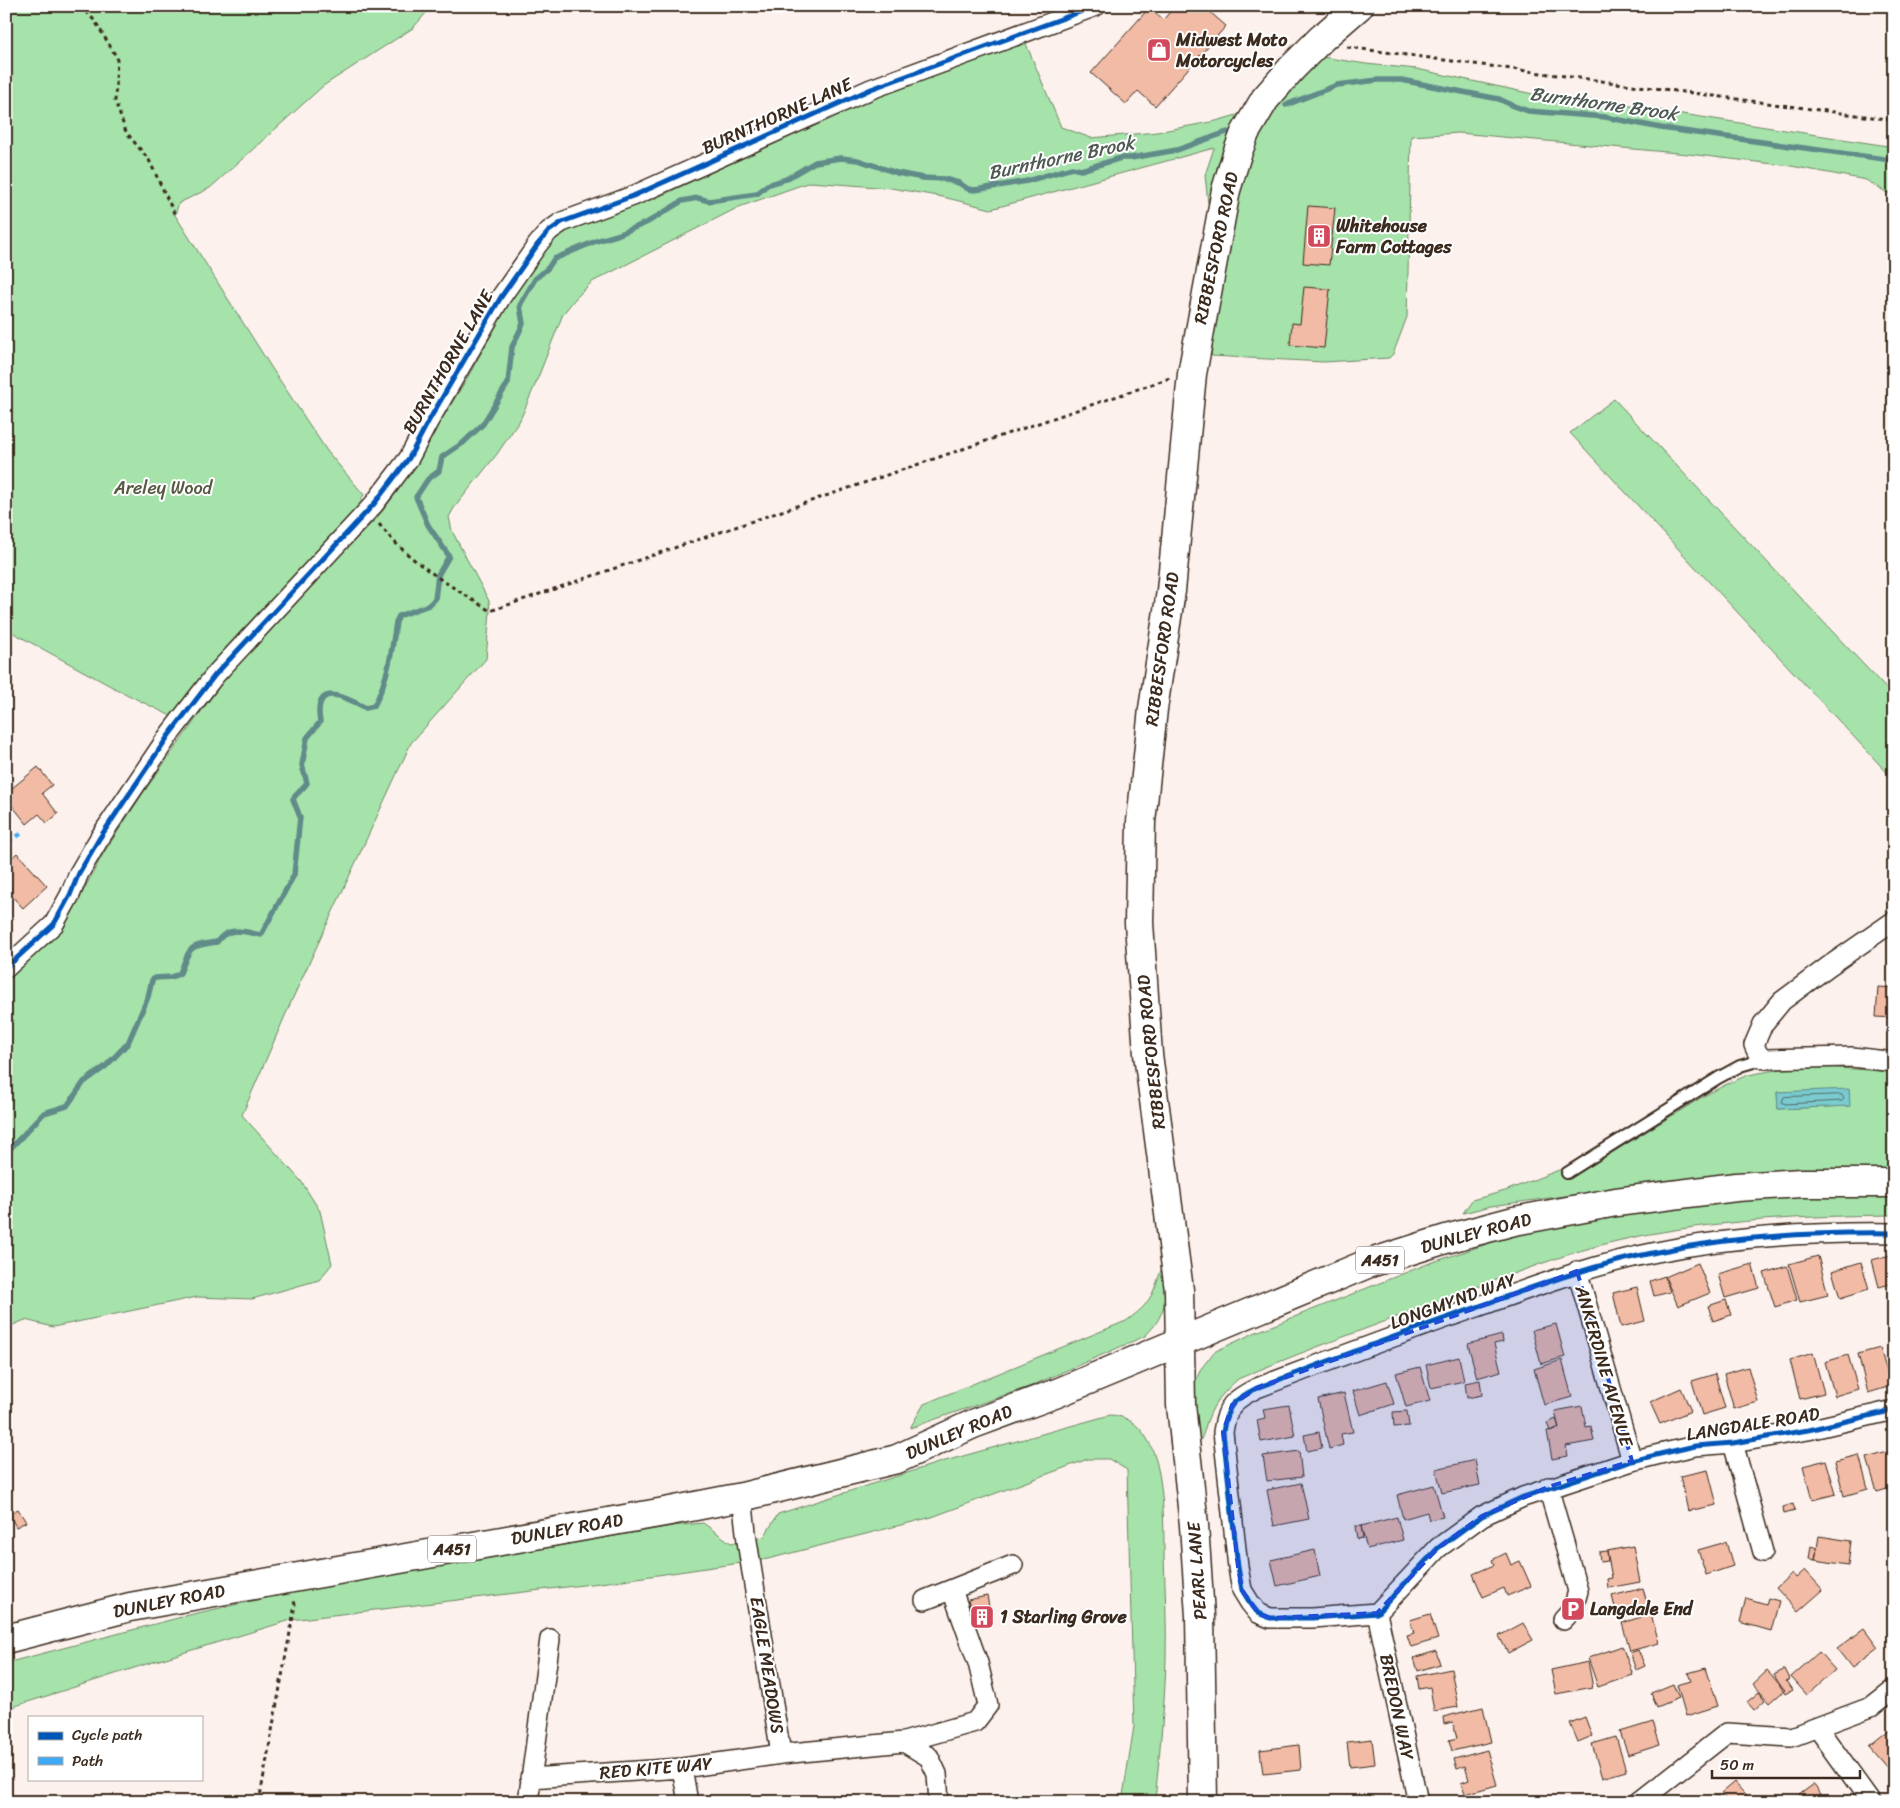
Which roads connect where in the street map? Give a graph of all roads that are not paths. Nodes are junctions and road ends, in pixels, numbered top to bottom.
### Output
1 (1096, 6) edge
2 (1359, 6) edge
3 (1894, 921) edge
4 (6, 968) edge
5 (1766, 1059) junction
6 (1894, 1062) edge
7 (1566, 1173) dead end
8 (1894, 1183) edge
9 (1894, 1233) edge
10 (1577, 1272) junction
11 (1179, 1342) junction
12 (1894, 1410) edge
13 (1733, 1443) junction
14 (1632, 1461) junction
15 (1548, 1487) junction
16 (742, 1497) junction
17 (1763, 1552) dead end
18 (1013, 1565) dead end
19 (952, 1590) junction
20 (925, 1600) dead end
21 (1376, 1613) junction
22 (1563, 1620) dead end
23 (6, 1639) edge
24 (550, 1639) dead end
25 (1894, 1689) edge
26 (1817, 1727) junction
27 (904, 1742) junction
28 (781, 1754) junction
29 (682, 1768) junction
30 (530, 1778) junction
31 (528, 1802) edge
32 (688, 1802) edge
33 (939, 1802) edge
34 (1202, 1802) edge
35 (1418, 1802) edge
36 (1639, 1802) edge
37 (1871, 1802) edge

1 - 4 street, BURNTHORNE LANE
2 - 11 main road, RIBBESFORD ROAD
3 - 5 street
5 - 6 street
5 - 7 lane
8 - 11 main road, DUNLEY ROAD / A451
9 - 10 street, LONGMYND WAY
10 - 14 street, ANKERDINE AVENUE
10 - 21 street, LONGMYND WAY
11 - 16 main road, DUNLEY ROAD / A451
11 - 34 main road, PEARL LANE
12 - 13 street, LANGDALE ROAD
13 - 14 street, LANGDALE ROAD
13 - 17 street, LANGDALE ROAD
14 - 15 street, LANGDALE ROAD
15 - 21 street, LANGDALE ROAD
15 - 22 street
16 - 23 main road, DUNLEY ROAD / A451
16 - 28 street, EAGLE MEADOWS
18 - 19 street
19 - 20 street
19 - 27 street, EAGLE MEADOWS
21 - 35 street, BREDON WAY
24 - 30 street
25 - 26 street
26 - 36 street
26 - 37 street
27 - 28 street, EAGLE MEADOWS
27 - 33 street
28 - 29 street, RED KITE WAY
29 - 30 street, RED KITE WAY
29 - 32 street
30 - 31 street

